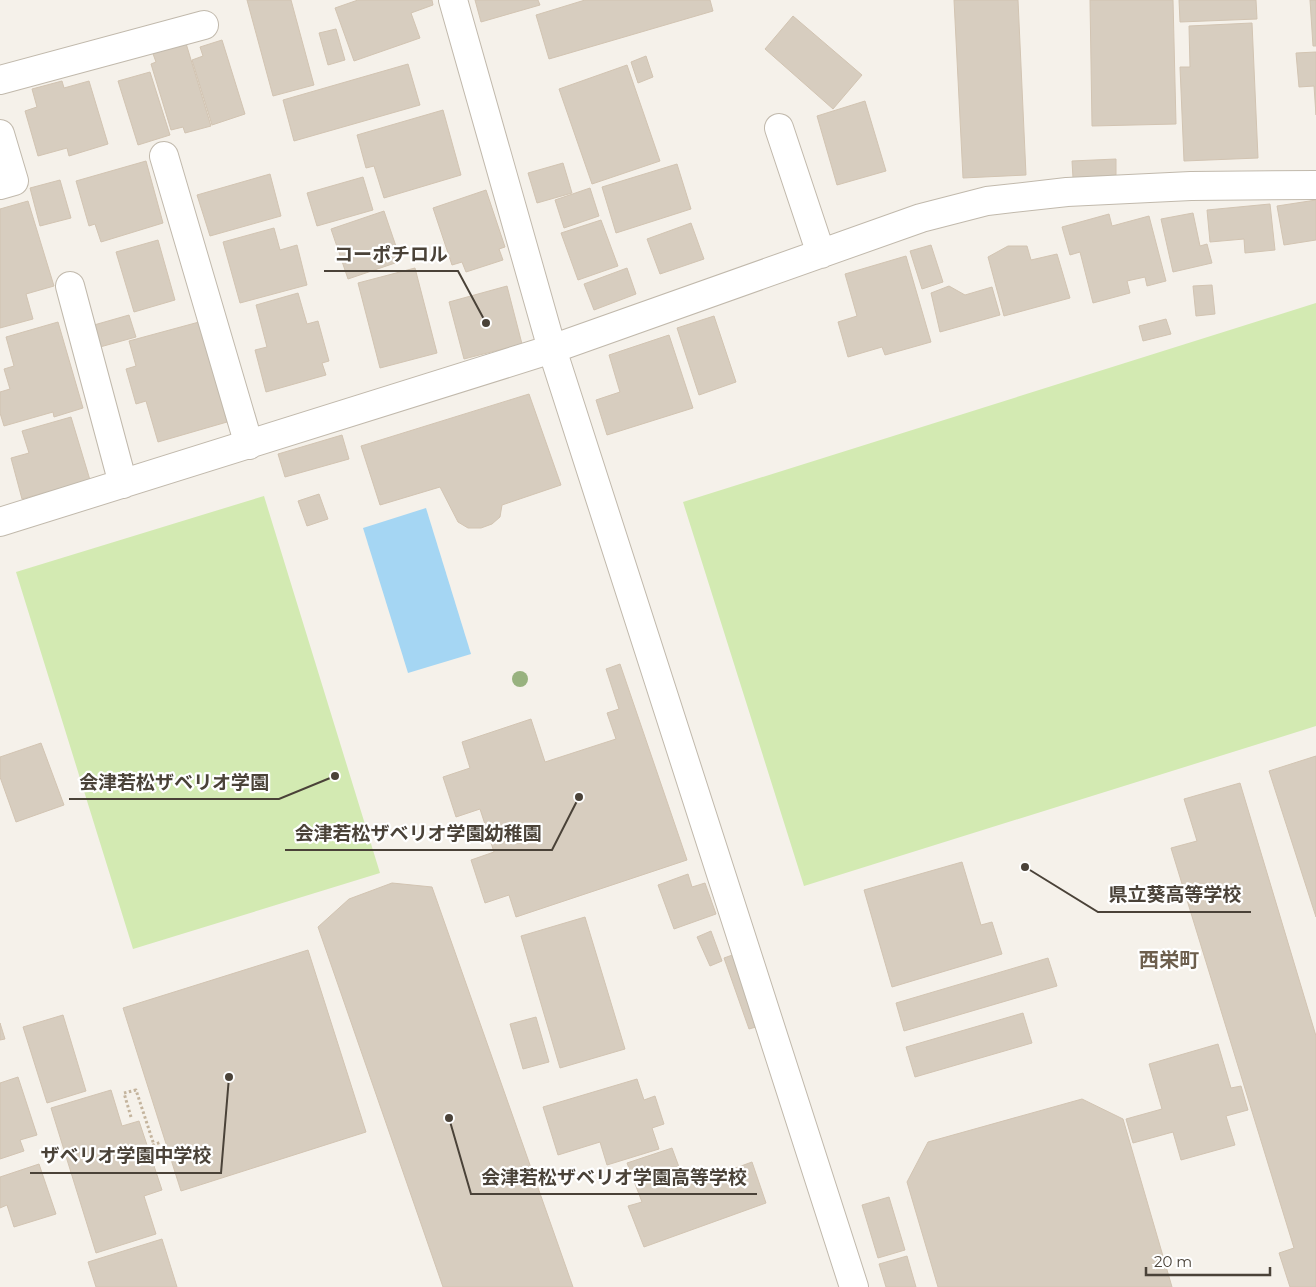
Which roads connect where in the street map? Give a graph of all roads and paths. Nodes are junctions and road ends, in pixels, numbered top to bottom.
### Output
1 (453, 0) edge
2 (204, 25) dead end
3 (0, 80) edge
4 (779, 128) dead end
5 (0, 134) edge
6 (164, 156) dead end
7 (0, 185) edge
8 (1316, 185) edge
9 (821, 254) junction
10 (70, 286) dead end
11 (552, 349) junction
12 (249, 445) junction
13 (123, 484) junction
14 (0, 522) edge
15 (131, 1117) dead end
16 (161, 1142) dead end
17 (154, 1146) junction
18 (143, 1149) dead end
19 (854, 1287) edge

1 - 11 street
2 - 3 street
4 - 9 street
5 - 7 street
6 - 12 street
8 - 9 street
9 - 11 street
10 - 13 street
11 - 12 street
11 - 19 street
12 - 13 street
13 - 14 street
15 - 17 path
16 - 17 path
17 - 18 path

